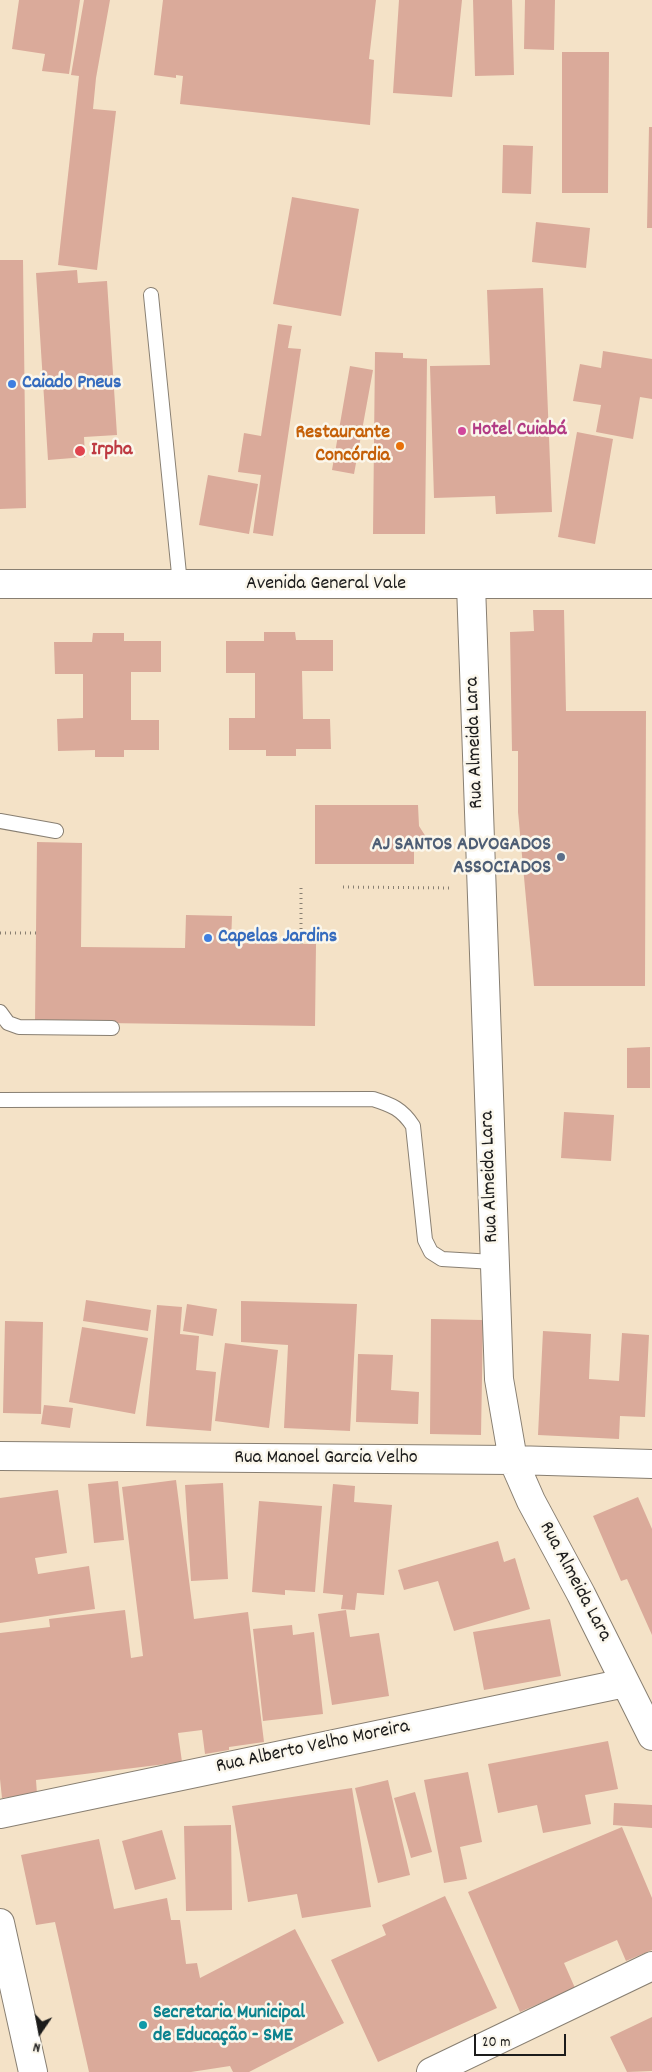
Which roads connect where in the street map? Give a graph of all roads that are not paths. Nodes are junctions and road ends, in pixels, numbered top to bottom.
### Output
1 (151, 295) dead end
2 (0, 584) edge
3 (180, 584) junction
4 (652, 584) edge
5 (470, 585) junction
6 (0, 821) edge
7 (56, 831) dead end
8 (0, 1012) edge
9 (112, 1028) dead end
10 (0, 1100) edge
11 (494, 1262) junction
12 (0, 1456) edge
13 (513, 1460) junction
14 (652, 1464) edge
15 (625, 1683) junction
16 (652, 1736) edge
17 (0, 1814) edge
18 (0, 1923) edge
19 (652, 1966) edge
20 (33, 2072) edge
21 (431, 2072) edge

1 - 3 lane
2 - 3 street, Avenida General Vale
3 - 5 street, Avenida General Vale
4 - 5 street, Avenida General Vale
5 - 11 street, Rua Almeida Lara
6 - 7 lane
8 - 9 lane
10 - 11 lane
11 - 13 street, Rua Almeida Lara
12 - 13 street, Rua Manoel Garcia Velho
13 - 14 street, Rua Manoel Garcia Velho
13 - 15 street, Rua Almeida Lara
15 - 16 street, Rua Almeida Lara
15 - 17 street, Rua Alberto Velho Moreira
18 - 20 street
19 - 21 street

